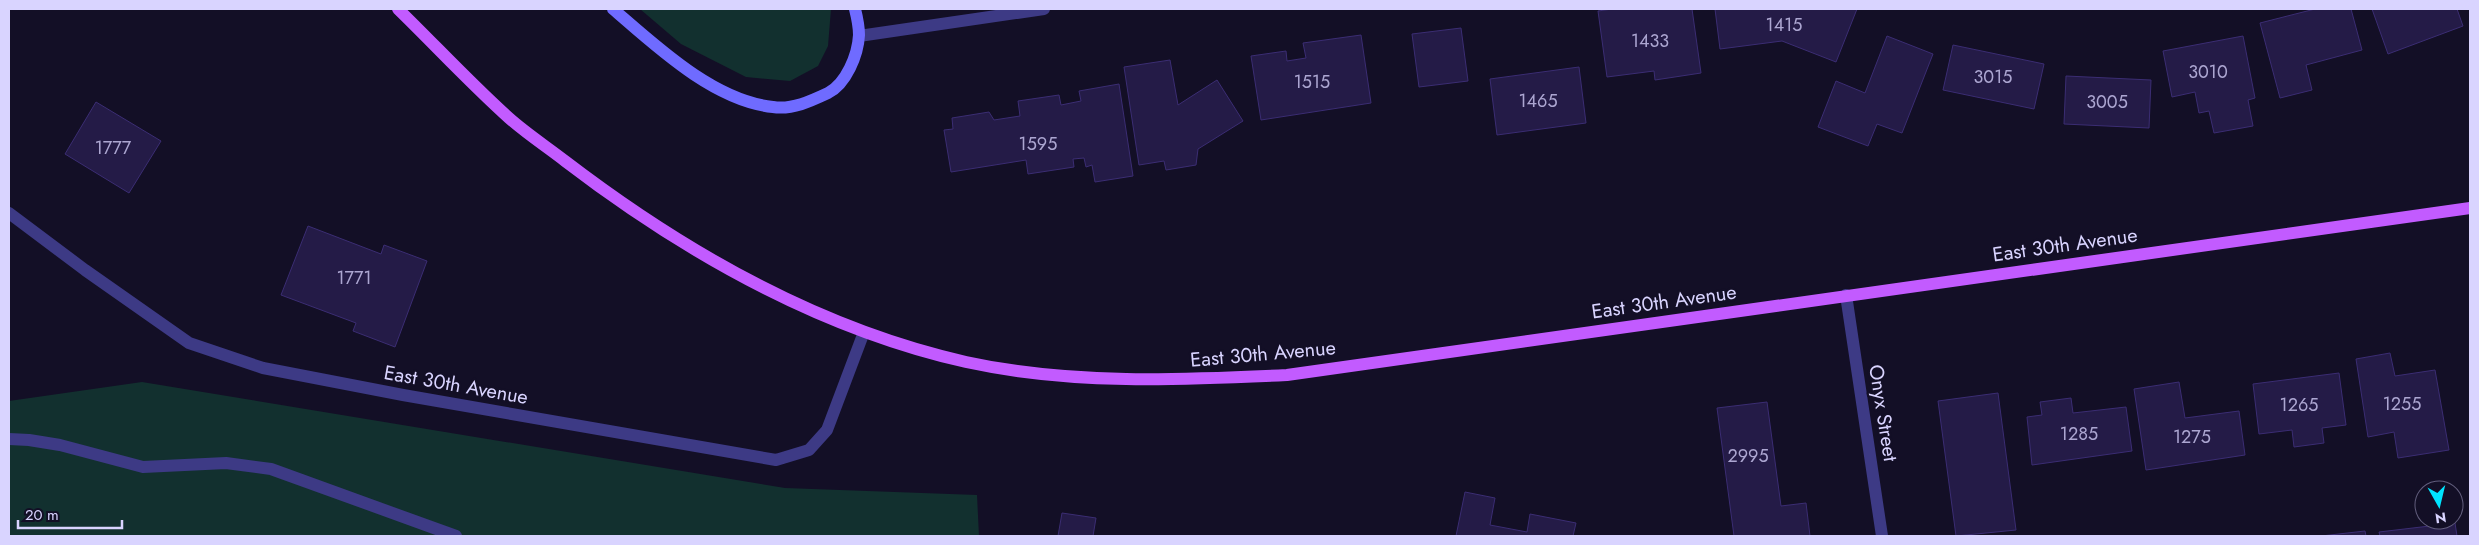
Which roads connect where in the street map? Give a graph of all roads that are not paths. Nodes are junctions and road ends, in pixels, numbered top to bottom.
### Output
1 (398, 9) edge
2 (613, 9) edge
3 (856, 9) edge
4 (1044, 9) edge
5 (859, 36) junction
6 (2470, 208) edge
7 (9, 213) edge
8 (1846, 295) junction
9 (864, 332) junction
10 (9, 439) edge
11 (456, 536) edge
12 (1882, 536) edge

1 - 9 main road, East 30th Avenue
2 - 5 street
3 - 5 street
4 - 5 street
6 - 8 main road, East 30th Avenue
7 - 9 street, East 30th Avenue
8 - 9 main road, East 30th Avenue
8 - 12 street, Onyx Street
10 - 11 street

